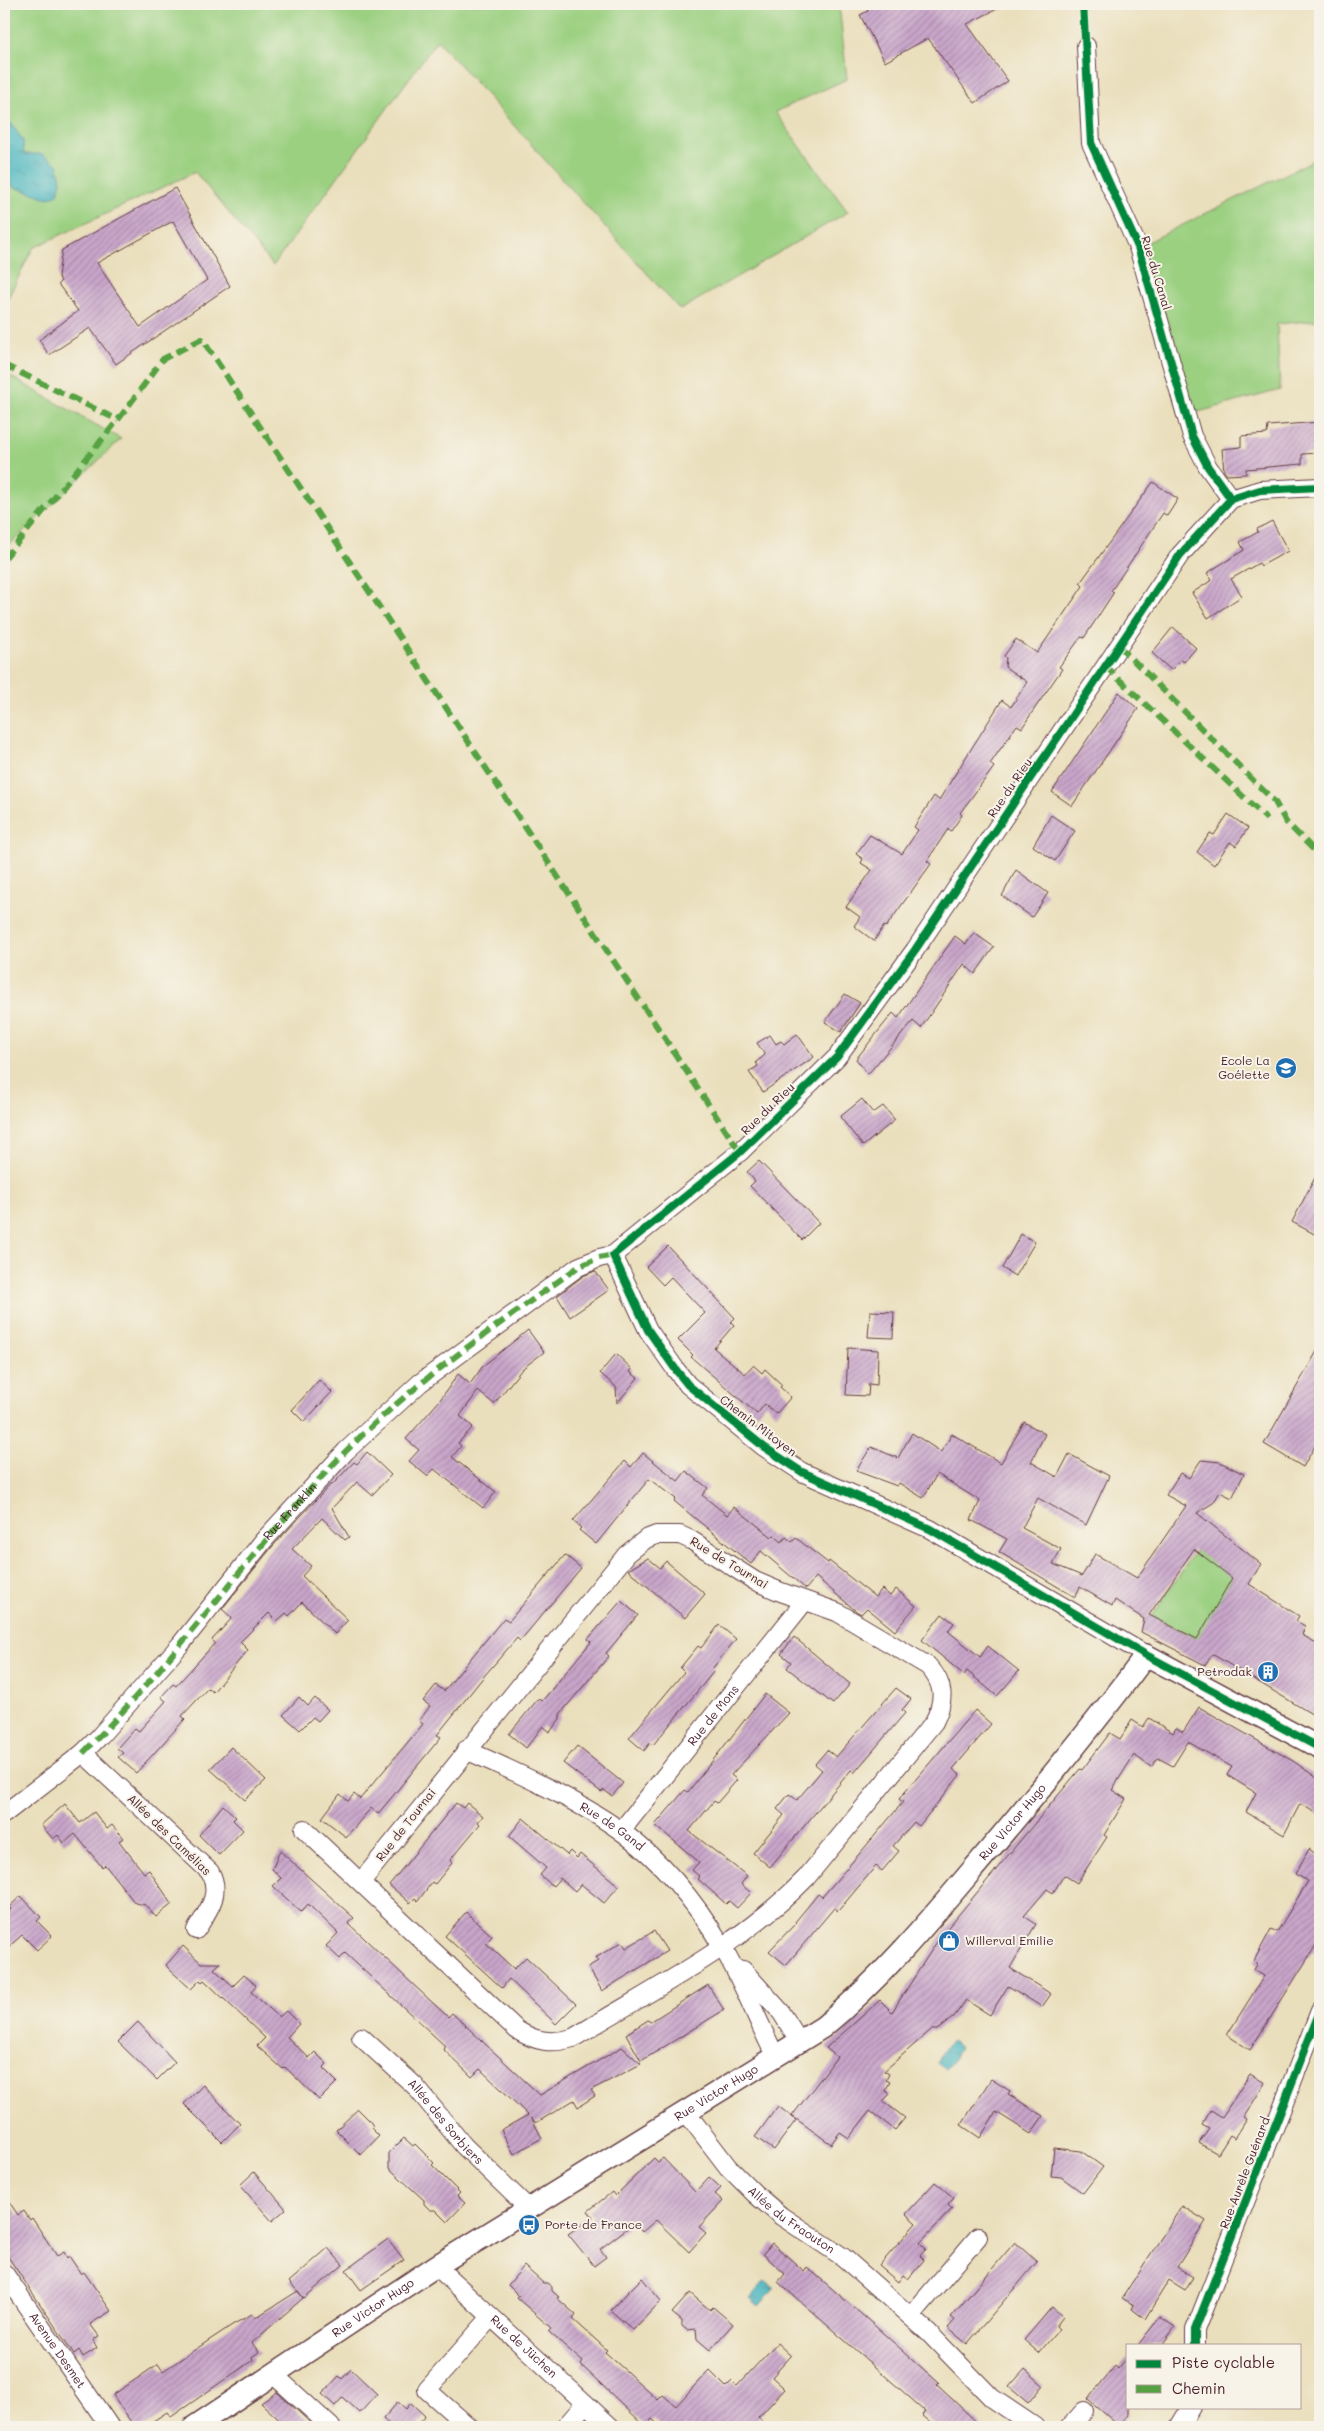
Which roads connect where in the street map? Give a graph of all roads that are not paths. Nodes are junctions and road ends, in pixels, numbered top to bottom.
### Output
1 (1086, 46) dead end
2 (1320, 487) edge
3 (1231, 499) junction
4 (613, 1255) junction
5 (805, 1601) junction
6 (1146, 1655) junction
7 (1320, 1748) edge
8 (466, 1750) junction
9 (83, 1753) junction
10 (4, 1814) edge
11 (304, 1829) dead end
12 (621, 1831) junction
13 (361, 1882) junction
14 (196, 1930) dead end
15 (723, 1947) junction
16 (1320, 2010) edge
17 (361, 2037) dead end
18 (800, 2042) junction
19 (776, 2057) junction
20 (686, 2112) junction
21 (529, 2208) junction
22 (978, 2237) dead end
23 (436, 2266) junction
24 (4, 2273) edge
25 (910, 2316) junction
26 (491, 2317) junction
27 (1195, 2344) edge
28 (273, 2374) junction
29 (585, 2404) junction
30 (1190, 2408) edge
31 (1084, 2411) dead end
32 (110, 2427) edge
33 (194, 2427) edge
34 (331, 2427) edge
35 (469, 2427) edge
36 (565, 2427) edge
37 (611, 2427) edge
38 (1035, 2427) edge
39 (1070, 2427) edge
40 (1179, 2427) edge

1 - 3 street, Rue du Canal
2 - 3 street
3 - 4 street, Rue du Rieu
4 - 6 street, Chemin Mitoyen
4 - 9 street, Rue Franklin
5 - 8 street, Rue de Tournai
5 - 12 street, Rue de Mons
5 - 15 street, Rue de Tournai
6 - 7 street
6 - 18 street, Rue Victor Hugo
8 - 12 street, Rue de Gand
8 - 13 street, Rue de Tournai
9 - 10 street, Rue Franklin
9 - 14 street, Allée des Camélias
11 - 13 street, Rue de Tournai
12 - 15 street, Rue de Gand
13 - 15 street, Rue de Tournai
15 - 18 street
15 - 19 street
16 - 27 street, Rue Aurèle Guénard
17 - 21 street, Allée des Sorbiers
18 - 19 street, Rue Victor Hugo
19 - 20 street, Rue Victor Hugo
20 - 21 street, Rue Victor Hugo
20 - 25 street, Allée du Fraouton
21 - 23 street, Rue Victor Hugo
22 - 25 street
23 - 26 street, Rue de Jüchen
23 - 28 street, Rue Victor Hugo
24 - 32 street, Avenue Desmet
25 - 38 street, Allée du Fraouton
26 - 29 street, Rue de Jüchen
26 - 35 street
28 - 33 street, Rue Victor Hugo
28 - 34 street
29 - 36 street
29 - 37 street, Rue de Jüchen
30 - 40 street
31 - 39 street

